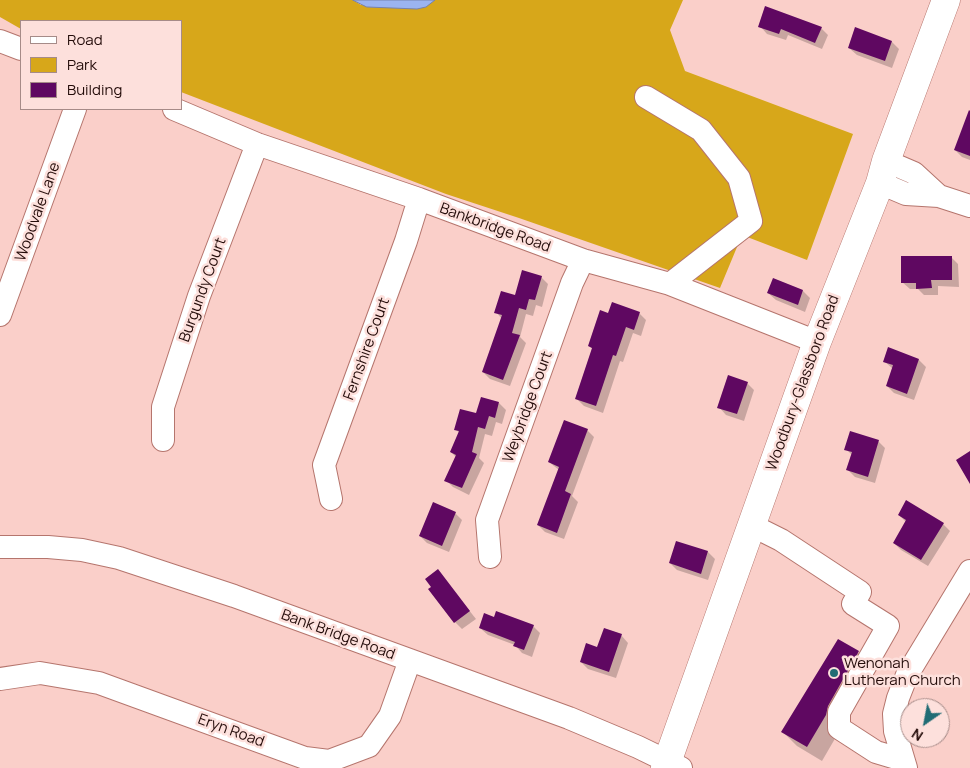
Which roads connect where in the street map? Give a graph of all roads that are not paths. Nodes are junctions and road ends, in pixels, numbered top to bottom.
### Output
1 (946, 0) edge
2 (0, 41) edge
3 (20, 49) edge
4 (646, 97) dead end
5 (75, 110) edge
6 (176, 110) edge
7 (257, 144) junction
8 (883, 172) junction
9 (419, 199) junction
10 (970, 206) edge
11 (583, 260) junction
12 (670, 284) junction
13 (0, 315) edge
14 (817, 342) junction
15 (163, 440) dead end
16 (331, 499) dead end
17 (751, 525) junction
18 (0, 547) edge
19 (490, 557) dead end
20 (970, 571) edge
21 (410, 660) junction
22 (0, 679) edge
23 (904, 764) edge
24 (671, 765) edge

1 - 8 main road, Woodbury-Glassboro Road
2 - 3 street
4 - 12 street
5 - 13 street, Woodvale Lane
6 - 7 street, Bankbridge Road
7 - 9 street, Bankbridge Road
7 - 15 street, Burgundy Court
8 - 10 street
8 - 14 main road, Woodbury-Glassboro Road
9 - 11 street, Bankbridge Road
9 - 16 street, Fernshire Court
11 - 12 street, Bankbridge Road
11 - 19 street, Weybridge Court
12 - 14 street, Bankbridge Road
14 - 17 main road, Woodbury-Glassboro Road
17 - 23 street
17 - 24 main road, Woodbury-Glassboro Road
18 - 21 street, Bank Bridge Road
20 - 23 street
21 - 22 street, Eryn Road
21 - 24 street, Bank Bridge Road

